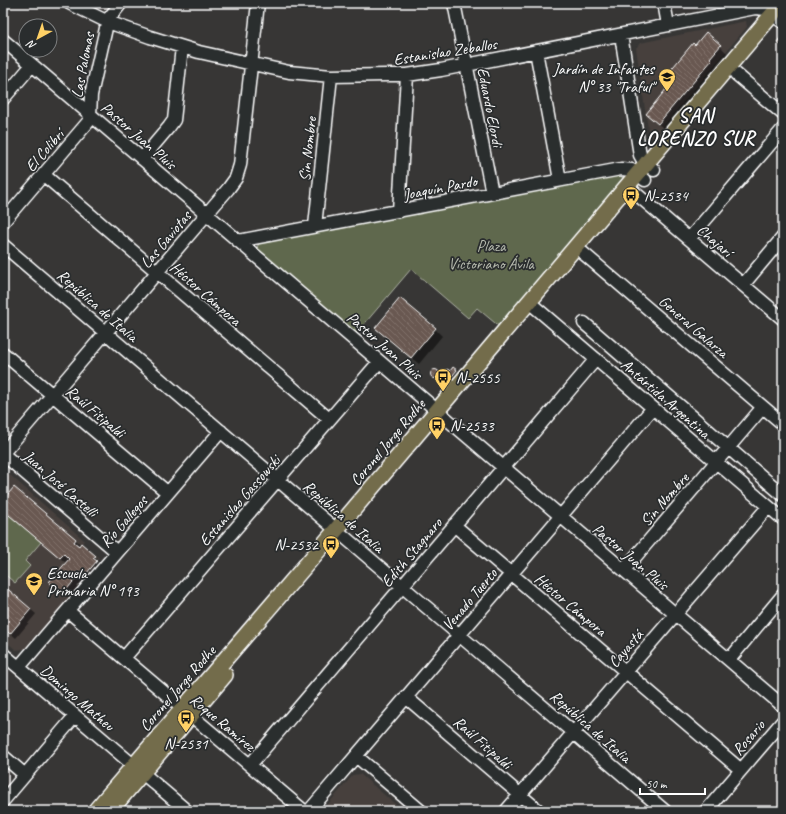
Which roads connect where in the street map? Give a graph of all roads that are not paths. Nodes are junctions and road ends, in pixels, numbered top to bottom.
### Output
1 (69, 3) edge
2 (121, 3) edge
3 (258, 3) edge
4 (454, 3) edge
5 (664, 3) edge
6 (780, 14) edge
7 (108, 22) junction
8 (668, 25) junction
9 (621, 34) junction
10 (3, 40) edge
11 (182, 47) junction
12 (536, 52) junction
13 (251, 64) junction
14 (32, 65) junction
15 (466, 65) junction
16 (736, 74) junction
17 (407, 75) junction
18 (331, 76) junction
19 (3, 99) edge
20 (90, 114) junction
21 (783, 114) edge
22 (783, 129) edge
23 (142, 159) junction
24 (646, 172) junction
25 (44, 175) junction
26 (560, 180) junction
27 (631, 189) junction
28 (492, 193) junction
29 (399, 211) junction
30 (207, 214) junction
31 (3, 222) edge
32 (315, 226) junction
33 (783, 237) edge
34 (689, 239) junction
35 (238, 241) junction
36 (3, 245) edge
37 (583, 253) junction
38 (158, 272) junction
39 (743, 285) junction
40 (532, 305) junction
41 (783, 319) edge
42 (584, 323) dead end
43 (106, 333) junction
44 (3, 352) edge
45 (596, 360) junction
46 (379, 362) junction
47 (53, 395) junction
48 (763, 407) junction
49 (653, 408) junction
50 (440, 414) junction
51 (330, 419) junction
52 (783, 424) edge
53 (221, 431) junction
54 (729, 448) junction
55 (3, 454) edge
56 (717, 462) junction
57 (504, 468) junction
58 (278, 480) junction
59 (168, 493) junction
60 (783, 495) edge
61 (768, 507) junction
62 (560, 516) junction
63 (783, 519) edge
64 (454, 525) junction
65 (339, 533) junction
66 (117, 552) junction
67 (624, 570) junction
68 (511, 574) junction
69 (402, 586) junction
70 (783, 595) edge
71 (68, 611) junction
72 (675, 614) junction
73 (459, 635) junction
74 (3, 654) edge
75 (124, 658) junction
76 (729, 660) junction
77 (19, 667) junction
78 (626, 672) junction
79 (406, 697) junction
80 (783, 706) edge
81 (187, 712) junction
82 (75, 716) junction
83 (783, 721) edge
84 (573, 732) junction
85 (3, 756) edge
86 (356, 756) junction
87 (250, 765) junction
88 (138, 769) junction
89 (741, 770) junction
90 (25, 775) junction
91 (520, 795) junction
92 (3, 801) edge
93 (95, 811) edge
94 (110, 811) edge
95 (187, 811) edge
96 (304, 811) edge
97 (309, 811) edge
98 (421, 811) edge
99 (506, 811) edge
100 (539, 811) edge
101 (665, 811) edge
102 (706, 811) edge

1 - 7 street, Estanislao Zeballos
2 - 7 street, Las Palomas
3 - 13 street, Las Gaviotas
4 - 15 street, Eduardo Elordi
5 - 8 street
6 - 8 street, Estanislao Zeballos
6 - 16 main road, Coronel Jorge Rodhe
6 - 24 main road, Coronel Jorge Rodhe
7 - 11 street, Estanislao Zeballos
7 - 20 street, Las Palomas
8 - 9 street, Estanislao Zeballos
9 - 12 street, Estanislao Zeballos
9 - 24 street
10 - 14 street, Pastor Juan Pluis
11 - 13 street, Estanislao Zeballos
11 - 23 street
12 - 15 street, Estanislao Zeballos
12 - 26 street
13 - 18 street, Estanislao Zeballos
13 - 30 street, Las Gaviotas
14 - 19 street
14 - 20 street, Pastor Juan Pluis
15 - 17 street, Estanislao Zeballos
15 - 28 street, Eduardo Elordi
16 - 21 street
16 - 24 main road, Coronel Jorge Rodhe
17 - 18 street, Estanislao Zeballos
17 - 29 street
18 - 32 street, Sin Nombre
20 - 23 street, Pastor Juan Pluis
20 - 25 street, El Colibrí
22 - 34 street
23 - 30 street, Pastor Juan Pluis
24 - 26 street, Joaquín Pardo
24 - 27 main road, Coronel Jorge Rodhe
25 - 31 street, El Colibrí
25 - 38 street, Héctor Cámpora
26 - 28 street, Joaquín Pardo
27 - 34 street, Chajarí
27 - 37 main road, Coronel Jorge Rodhe
27 - 40 main road, Coronel Jorge Rodhe
28 - 29 street, Joaquín Pardo
29 - 32 street, Joaquín Pardo
30 - 35 street, Pastor Juan Pluis
30 - 38 street, Las Gaviotas
32 - 35 street, Joaquín Pardo
33 - 39 street
34 - 39 street, Chajarí
35 - 46 street, Pastor Juan Pluis
36 - 43 street, República de Italia
37 - 40 main road, Coronel Jorge Rodhe
37 - 48 street, General Galarza
38 - 43 street, Las Gaviotas
38 - 51 street, Héctor Cámpora
39 - 41 street, Chajarí
40 - 45 street, Antártida Argentina
40 - 50 main road, Coronel Jorge Rodhe
42 - 54 street
43 - 47 street, Las Gaviotas
43 - 53 street, República de Italia
44 - 47 street, Raúl Fitipaldi
45 - 49 street, Antártida Argentina
45 - 57 street, Edith Stagnaro
46 - 50 street, Pastor Juan Pluis
46 - 51 street, Estanislao Gassowski
47 - 55 street, Las Gaviotas
47 - 59 street, Raúl Fitipaldi
48 - 52 street, General Galarza
48 - 54 street, Sin Nombre
49 - 56 street, Antártida Argentina
49 - 62 street, Venado Tuerto
50 - 57 street, Pastor Juan Pluis
50 - 65 main road, Coronel Jorge Rodhe
51 - 58 street, Estanislao Gassowski
53 - 58 street, República de Italia
53 - 59 street, Río Gallegos
54 - 56 street, Sin Nombre
54 - 60 street
55 - 66 street, Juan José Castelli
56 - 61 street, Antártida Argentina
56 - 67 street, Sin Nombre
57 - 62 street, Pastor Juan Pluis
57 - 64 street, Edith Stagnaro
58 - 65 street, República de Italia
58 - 75 street, Estanislao Gassowski
59 - 66 street, Río Gallegos
61 - 63 street, Antártida Argentina
61 - 72 street, Cayastá
62 - 67 street, Pastor Juan Pluis
62 - 68 street, Venado Tuerto
64 - 68 street, Héctor Cámpora
64 - 69 street, Edith Stagnaro
65 - 69 street, República de Italia
65 - 81 main road, Coronel Jorge Rodhe
66 - 71 street, Río Gallegos
67 - 72 street, Pastor Juan Pluis
68 - 73 street, Venado Tuerto
68 - 78 street, Héctor Cámpora
69 - 73 street, República de Italia
69 - 87 street, Edith Stagnaro
70 - 76 street
71 - 75 street, Roque Ramírez
71 - 77 street, Río Gallegos
72 - 76 street, Pastor Juan Pluis
72 - 78 street, Cayastá
73 - 79 street, Venado Tuerto
73 - 84 street, República de Italia
74 - 77 street, Domingo Matheu
75 - 81 street, Roque Ramírez
76 - 80 street, Pastor Juan Pluis
77 - 82 street, Domingo Matheu
78 - 84 street, Cayastá
78 - 89 street, Héctor Cámpora
79 - 86 street, Venado Tuerto
79 - 91 street, Raúl Fitipaldi
81 - 87 street, Roque Ramírez
81 - 88 main road, Coronel Jorge Rodhe
82 - 88 street, Domingo Matheu
82 - 90 street
83 - 89 street, Rosario
84 - 91 street, Cayastá
84 - 101 street, República de Italia
85 - 90 street
86 - 97 street, Venado Tuerto
86 - 98 street
87 - 96 street, Roque Ramírez
88 - 93 main road, Coronel Jorge Rodhe
88 - 94 main road, Coronel Jorge Rodhe
88 - 95 street, Domingo Matheu
89 - 102 street, Rosario
90 - 92 street
91 - 99 street, Cayastá
91 - 100 street, Raúl Fitipaldi

